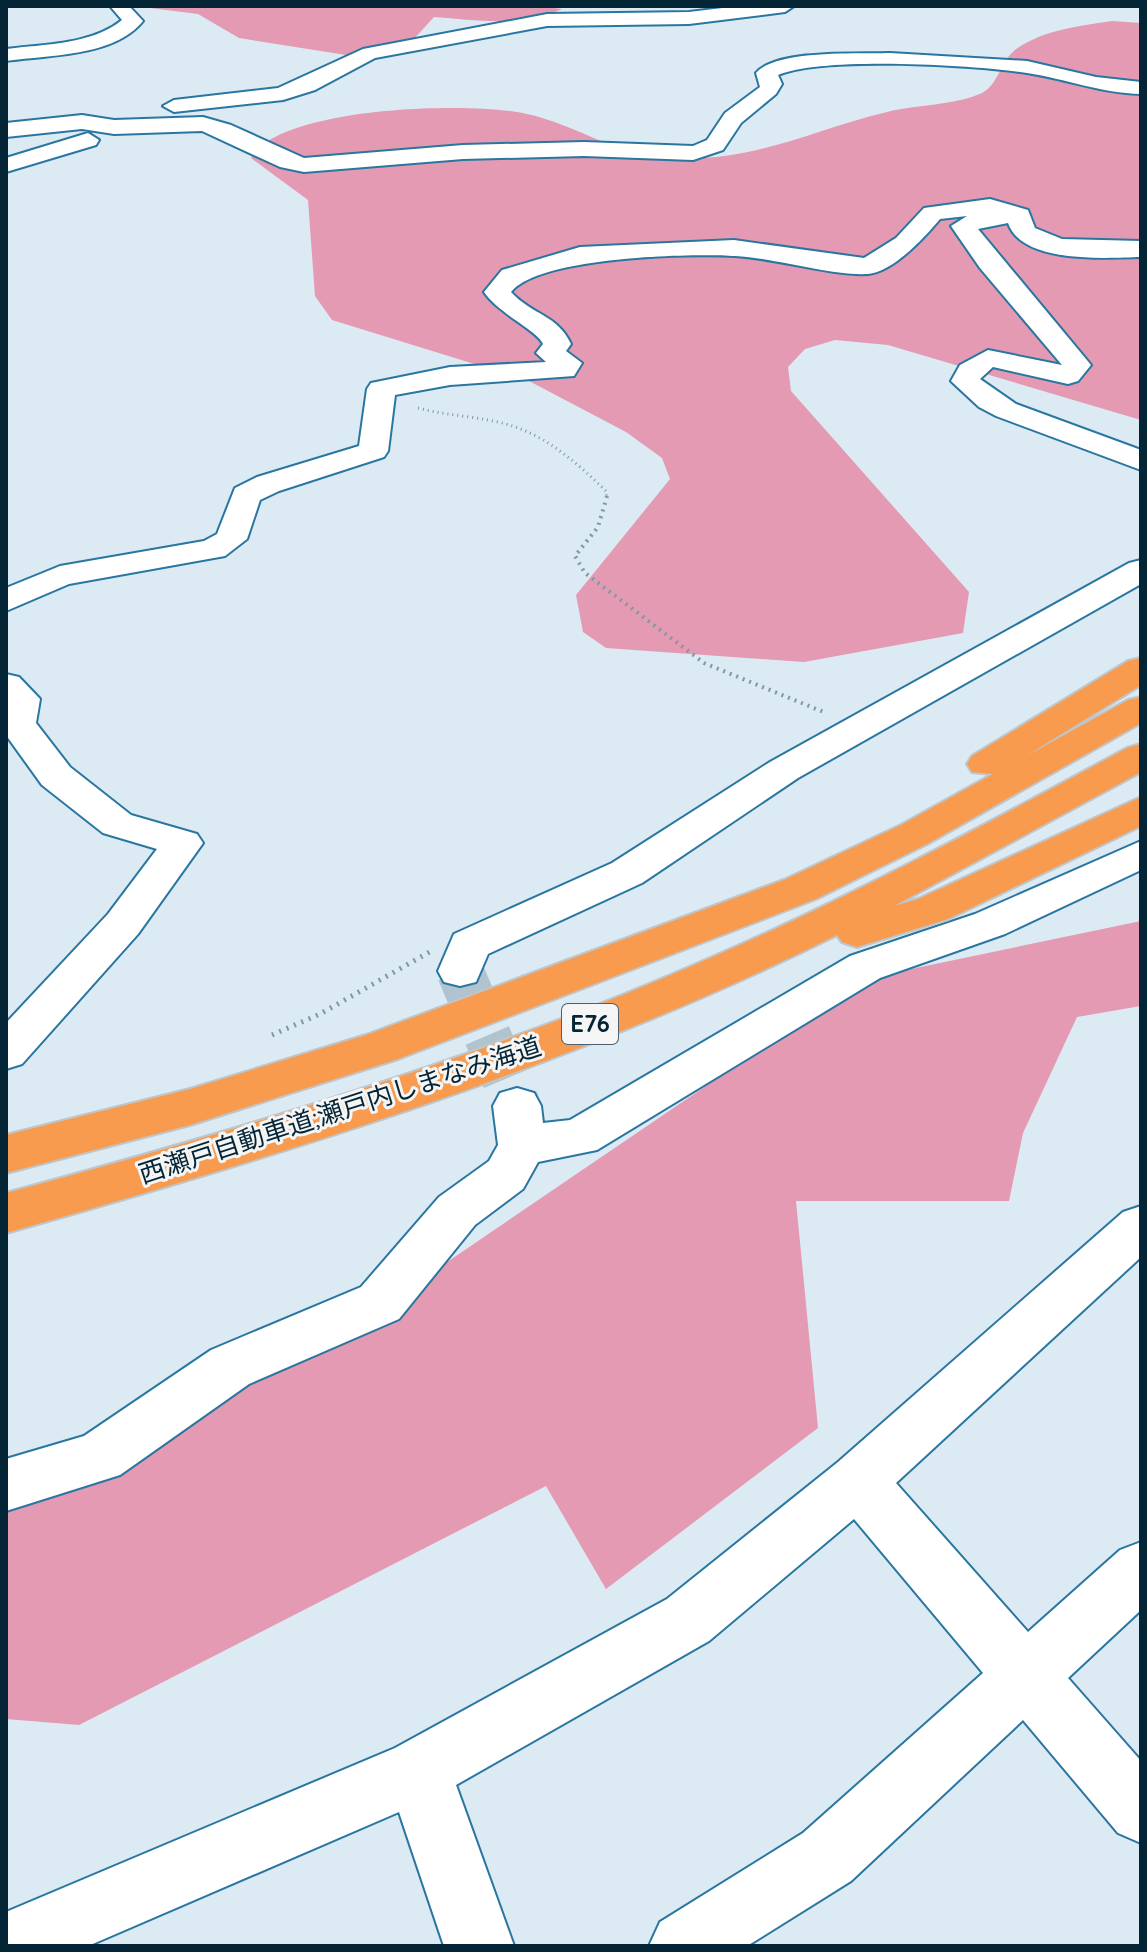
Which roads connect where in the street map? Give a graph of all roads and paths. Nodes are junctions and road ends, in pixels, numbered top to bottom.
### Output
1 (119, 6) edge
2 (570, 6) edge
3 (785, 6) edge
4 (547, 20) junction
5 (6, 55) edge
6 (1141, 88) edge
7 (114, 127) junction
8 (6, 130) edge
9 (56, 150) junction
10 (6, 157) edge
11 (6, 165) edge
12 (1021, 222) junction
13 (1141, 249) edge
14 (381, 389) junction
15 (1141, 461) edge
16 (1141, 570) edge
17 (6, 601) edge
18 (1141, 669) edge
19 (6, 685) edge
20 (1141, 708) edge
21 (859, 729) junction
22 (1141, 756) edge
23 (1141, 810) edge
24 (1141, 854) edge
25 (465, 958) joint
26 (583, 974) junction
27 (700, 980) junction
28 (272, 1035) dead end
29 (6, 1052) edge
30 (6, 1154) edge
31 (6, 1213) edge
32 (1141, 1226) edge
33 (858, 1481) junction
34 (6, 1485) edge
35 (1141, 1570) edge
36 (1027, 1678) junction
37 (418, 1771) junction
38 (1141, 1810) edge
39 (7, 1946) edge
40 (479, 1946) edge
41 (684, 1946) edge

1 - 5 street
2 - 4 street
3 - 4 street
4 - 7 street
6 - 7 street
7 - 8 street
7 - 9 street
9 - 10 street
9 - 11 street
12 - 13 street
12 - 14 street
12 - 15 street
14 - 17 street
14 - 21 path
16 - 21 street
18 - 26 highway
19 - 29 street
20 - 26 highway, 西瀬戸自動車道;瀬戸内しまなみ海道 / E76
21 - 25 street
22 - 27 highway, 西瀬戸自動車道;瀬戸内しまなみ海道 / E76
23 - 27 highway
24 - 34 street
25 - 28 path
26 - 30 highway, 西瀬戸自動車道;瀬戸内しまなみ海道 / E76
27 - 31 highway, 西瀬戸自動車道;瀬戸内しまなみ海道 / E76
32 - 33 street
33 - 36 street
33 - 37 street
35 - 36 street
36 - 38 street
36 - 41 street
37 - 39 street
37 - 40 street

